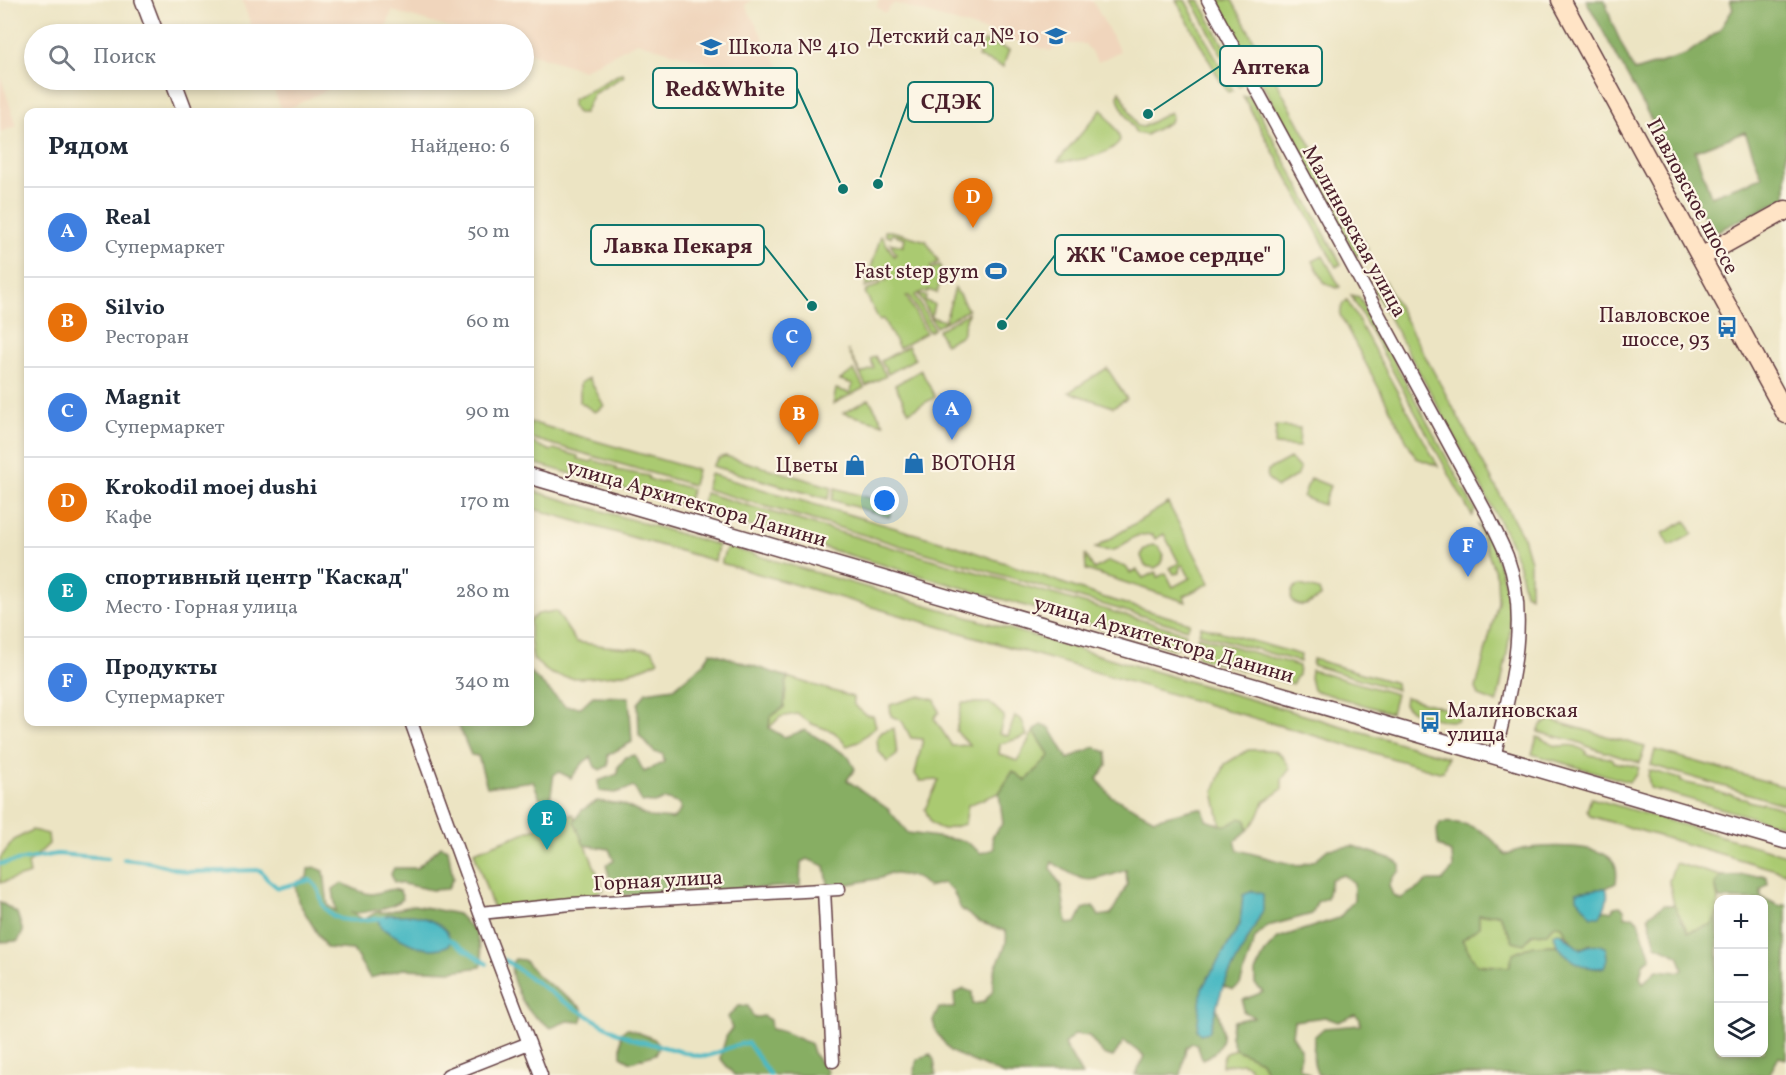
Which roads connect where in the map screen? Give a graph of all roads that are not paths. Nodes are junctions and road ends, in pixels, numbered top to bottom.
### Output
1 (143, 0) edge
2 (1208, 0) edge
3 (1561, 0) edge
4 (152, 24) edge
5 (177, 90) edge
6 (184, 108) edge
7 (1786, 210) edge
8 (1701, 257) junction
9 (1786, 414) edge
10 (534, 477) edge
11 (412, 726) edge
12 (1494, 757) junction
13 (1786, 841) edge
14 (839, 889) dead end
15 (824, 890) junction
16 (480, 913) junction
17 (528, 1043) junction
18 (833, 1061) dead end
19 (448, 1075) edge
20 (541, 1075) edge

1 - 4 street
2 - 12 street, Малиновская улица
3 - 8 main road, Павловское шоссе
5 - 6 street
7 - 8 main road
8 - 9 main road, Павловское шоссе
10 - 12 street, улица Архитектора Данини
11 - 16 street
12 - 13 street, улица Архитектора Данини
14 - 15 street, Горная улица
15 - 16 street, Горная улица
15 - 18 street
16 - 17 street
17 - 19 street
17 - 20 street

